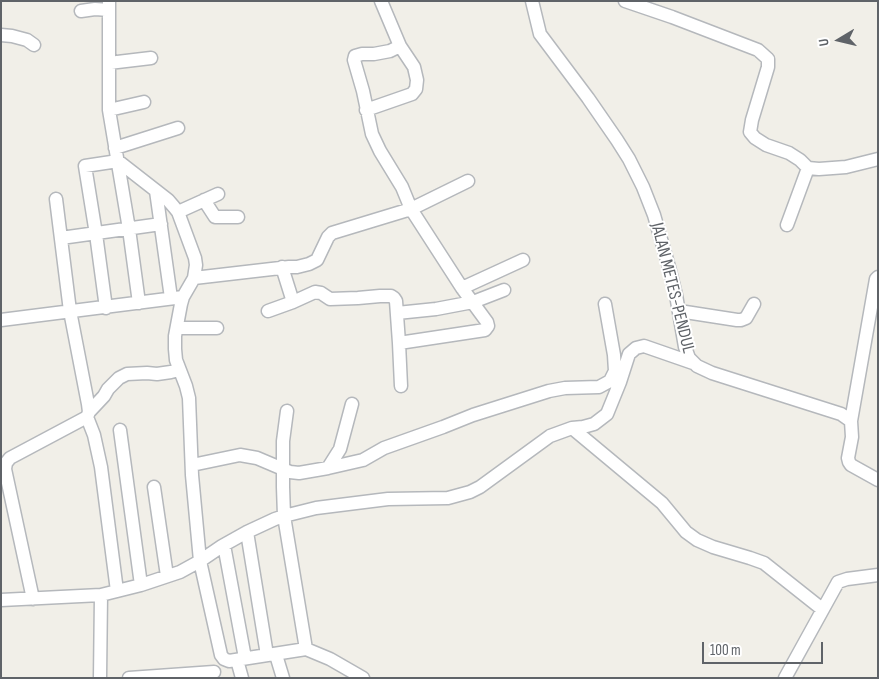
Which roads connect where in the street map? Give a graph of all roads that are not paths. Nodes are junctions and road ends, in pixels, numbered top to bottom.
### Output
1 (381, 1) edge
2 (532, 1) edge
3 (625, 1) edge
4 (109, 6) edge
5 (81, 11) dead end
6 (1, 35) edge
7 (34, 45) dead end
8 (400, 46) junction
9 (151, 58) dead end
10 (109, 62) junction
11 (144, 102) dead end
12 (109, 110) junction
13 (366, 110) junction
14 (178, 128) dead end
15 (116, 148) junction
16 (878, 159) edge
17 (118, 161) junction
18 (808, 168) junction
19 (468, 181) dead end
20 (156, 191) junction
21 (218, 194) dead end
22 (56, 199) dead end
23 (204, 200) junction
24 (411, 209) junction
25 (178, 212) junction
26 (238, 217) dead end
27 (161, 224) junction
28 (787, 225) dead end
29 (129, 229) junction
30 (96, 234) junction
31 (61, 238) junction
32 (523, 260) dead end
33 (282, 268) junction
34 (878, 277) edge
35 (194, 278) junction
36 (462, 288) junction
37 (504, 290) dead end
38 (177, 298) junction
39 (293, 302) junction
40 (473, 302) junction
41 (139, 303) junction
42 (605, 304) dead end
43 (754, 304) dead end
44 (396, 307) junction
45 (106, 308) junction
46 (70, 311) junction
47 (268, 311) dead end
48 (679, 311) junction
49 (1, 320) edge
50 (177, 328) junction
51 (217, 328) dead end
52 (399, 343) junction
53 (692, 363) junction
54 (179, 370) junction
55 (617, 377) junction
56 (401, 386) dead end
57 (352, 404) dead end
58 (287, 411) dead end
59 (88, 415) junction
60 (851, 421) junction
61 (572, 428) junction
62 (120, 430) dead end
63 (4, 463) edge
64 (192, 465) junction
65 (283, 468) junction
66 (328, 468) junction
67 (878, 480) edge
68 (154, 487) dead end
69 (284, 516) junction
70 (247, 532) junction
71 (224, 545) junction
72 (200, 562) junction
73 (878, 575) edge
74 (167, 576) junction
75 (141, 584) junction
76 (117, 591) junction
77 (101, 595) junction
78 (32, 599) junction
79 (1, 600) edge
80 (822, 610) junction
81 (306, 650) junction
82 (272, 655) junction
83 (241, 659) junction
84 (214, 672) dead end
85 (100, 678) edge
86 (129, 678) edge
87 (242, 678) edge
88 (283, 678) edge
89 (363, 678) edge
90 (785, 678) edge

1 - 8 street
2 - 48 street, JALAN METES-PENDUL
3 - 18 street
4 - 5 street
4 - 10 street
6 - 7 street
8 - 13 street
8 - 13 street
9 - 10 street
10 - 12 street
11 - 12 street
12 - 15 street
13 - 24 street
14 - 15 street
15 - 17 street
16 - 18 street
17 - 20 street
17 - 29 street
17 - 30 street
18 - 28 street
19 - 24 street
20 - 25 street
20 - 27 street
21 - 23 street
22 - 31 street
23 - 25 street
23 - 26 street
24 - 33 street
24 - 36 street
25 - 35 street
27 - 29 street
27 - 38 street
29 - 30 street
29 - 41 street
30 - 31 street
30 - 45 street
31 - 46 street
32 - 36 street
33 - 35 street
33 - 39 street
34 - 60 street
35 - 38 street
36 - 40 street
37 - 40 street
38 - 41 street
38 - 50 street
39 - 44 street
39 - 47 street
40 - 44 street
40 - 52 street
41 - 45 street
42 - 55 street
43 - 48 street
44 - 52 street
45 - 46 street
46 - 49 street
46 - 59 street
48 - 53 street, JALAN METES-PENDUL
50 - 51 street
50 - 54 street
52 - 56 street
53 - 55 street
53 - 60 street, JALAN METES-PENDUL
54 - 59 street
54 - 64 street
55 - 61 street
55 - 66 street
57 - 66 street
58 - 65 street
59 - 63 street
59 - 76 street
60 - 67 street
61 - 69 street
61 - 80 street
62 - 75 street
63 - 78 street
64 - 65 street
64 - 72 street
65 - 66 street
65 - 69 street
68 - 74 street
69 - 70 street
69 - 81 street
70 - 71 street
70 - 82 street
71 - 72 street
71 - 83 street
72 - 74 street
72 - 83 street
73 - 80 street
74 - 75 street
75 - 76 street
76 - 77 street
77 - 78 street
77 - 85 street
78 - 79 street
80 - 90 street
81 - 82 street
81 - 89 street
82 - 83 street
82 - 88 street
83 - 87 street
84 - 86 street

